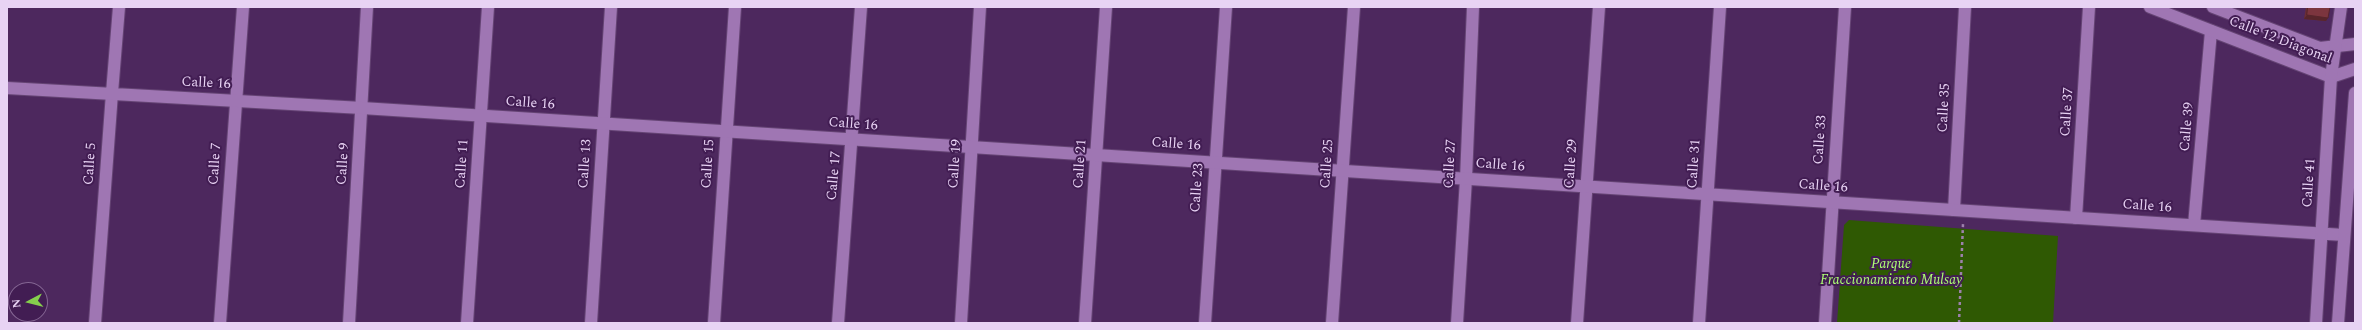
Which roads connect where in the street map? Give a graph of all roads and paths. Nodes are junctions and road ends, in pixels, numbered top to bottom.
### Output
1 (119, 7) edge
2 (243, 7) edge
3 (367, 7) edge
4 (488, 7) edge
5 (611, 7) edge
6 (735, 7) edge
7 (861, 7) edge
8 (980, 7) edge
9 (1106, 7) edge
10 (1226, 7) edge
11 (1354, 7) edge
12 (1473, 7) edge
13 (1599, 7) edge
14 (1720, 7) edge
15 (1845, 7) edge
16 (1965, 7) edge
17 (2090, 7) edge
18 (2150, 7) edge
19 (2213, 7) edge
20 (2341, 7) edge
21 (2211, 31) junction
22 (2346, 45) edge
23 (2355, 69) edge
24 (2331, 77) junction
25 (7, 88) edge
26 (112, 93) junction
27 (2355, 93) edge
28 (236, 100) junction
29 (362, 108) junction
30 (482, 116) junction
31 (604, 124) junction
32 (727, 132) junction
33 (852, 140) junction
34 (972, 148) junction
35 (1097, 155) junction
36 (1214, 163) junction
37 (1342, 171) junction
38 (1466, 179) junction
39 (1586, 187) junction
40 (1708, 194) junction
41 (1832, 202) junction
42 (1954, 210) junction
43 (2076, 218) junction
44 (1963, 224) dead end
45 (2194, 225) junction
46 (2322, 234) junction
47 (2344, 235) junction
48 (95, 323) edge
49 (220, 323) edge
50 (349, 323) edge
51 (467, 323) edge
52 (591, 323) edge
53 (714, 323) edge
54 (838, 323) edge
55 (961, 323) edge
56 (1085, 323) edge
57 (1205, 323) edge
58 (1332, 323) edge
59 (1457, 323) edge
60 (1577, 323) edge
61 (1699, 323) edge
62 (1825, 323) edge
63 (1959, 323) edge
64 (2316, 323) edge
65 (2338, 323) edge

1 - 26 street, Calle 5
2 - 28 street, Calle 7
3 - 29 street, Calle 9
4 - 30 street, Calle 11
5 - 31 street, Calle 13
6 - 32 street, Calle 15
7 - 33 street, Calle 17
8 - 34 street, Calle 19
9 - 35 street, Calle 21
10 - 36 street, Calle 23
11 - 37 street, Calle 25
12 - 38 street, Calle 27
13 - 39 street, Calle 29
14 - 40 street, Calle 31
15 - 41 street, Calle 33
16 - 42 street, Calle 35
17 - 43 street, Calle 37
18 - 21 street, Calle 12 Diagonal
19 - 22 street, Calle 12 Diagonal
20 - 22 street, Calle 41
21 - 24 street, Calle 12 Diagonal
21 - 45 street, Calle 39
22 - 24 street, Calle 41
23 - 24 street, Calle 12 Diagonal
24 - 46 street, Calle 41
25 - 26 street, Calle 16
26 - 28 street, Calle 16
26 - 48 street, Calle 5
27 - 47 street
28 - 29 street, Calle 16
28 - 49 street, Calle 7
29 - 30 street, Calle 16
29 - 50 street, Calle 9
30 - 31 street, Calle 16
30 - 51 street, Calle 11
31 - 32 street, Calle 16
31 - 52 street, Calle 13
32 - 33 street, Calle 16
32 - 53 street, Calle 15
33 - 34 street, Calle 16
33 - 54 street, Calle 17
34 - 35 street, Calle 16
34 - 55 street, Calle 19
35 - 36 street, Calle 16
35 - 56 street, Calle 21
36 - 37 street, Calle 16
36 - 57 street, Calle 23
37 - 38 street, Calle 16
37 - 58 street, Calle 25
38 - 39 street, Calle 16
38 - 59 street, Calle 27
39 - 40 street, Calle 16
39 - 60 street, Calle 29
40 - 41 street, Calle 16
40 - 61 street, Calle 31
41 - 42 street, Calle 16
41 - 62 street, Calle 33
42 - 43 street, Calle 16
43 - 45 street, Calle 16
44 - 63 path
45 - 46 street, Calle 16
46 - 47 street, Calle 16
46 - 64 street, Calle 41
47 - 65 street

